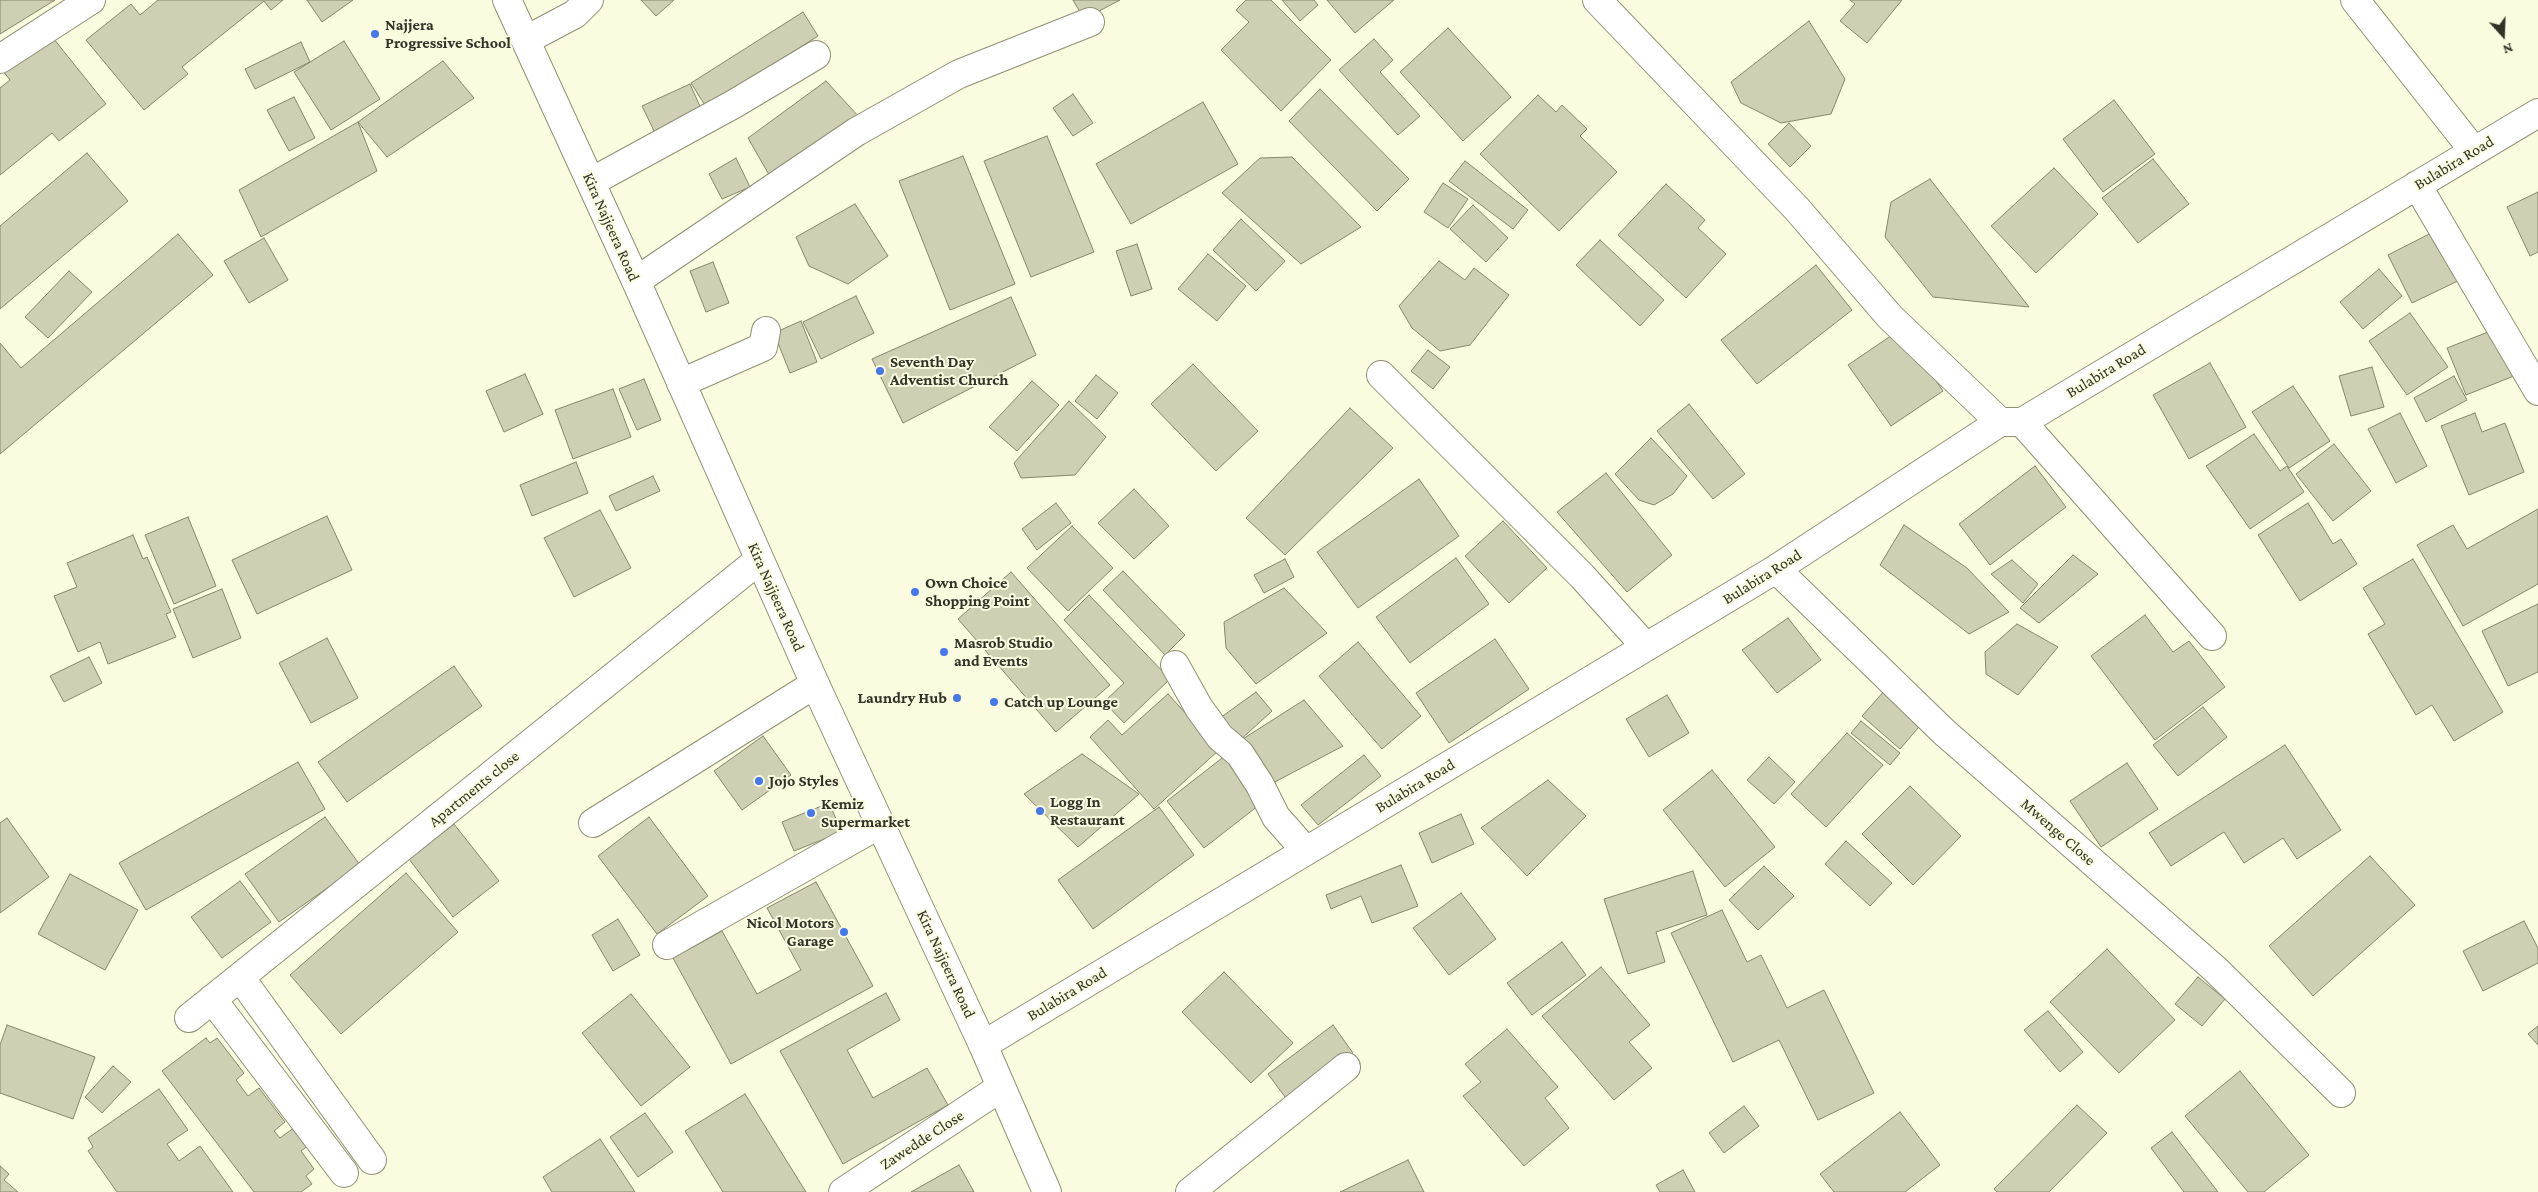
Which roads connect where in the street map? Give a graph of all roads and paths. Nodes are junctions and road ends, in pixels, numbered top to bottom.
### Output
1 (91, 0) edge
2 (507, 0) edge
3 (589, 0) edge
4 (1597, 0) edge
5 (2355, 0) edge
6 (1090, 22) dead end
7 (526, 40) junction
8 (816, 55) dead end
9 (0, 59) edge
10 (2538, 113) edge
11 (2474, 151) junction
12 (591, 182) junction
13 (2417, 184) junction
14 (636, 281) junction
15 (766, 331) dead end
16 (1381, 375) dead end
17 (681, 382) junction
18 (2538, 391) edge
19 (2011, 422) junction
20 (759, 560) junction
21 (1776, 569) junction
22 (2212, 636) dead end
23 (1646, 647) junction
24 (1175, 665) dead end
25 (815, 684) junction
26 (593, 824) dead end
27 (880, 824) junction
28 (1306, 851) junction
29 (667, 944) dead end
30 (240, 977) junction
31 (212, 1000) junction
32 (189, 1018) dead end
33 (983, 1045) junction
34 (1346, 1067) dead end
35 (1000, 1088) junction
36 (2341, 1093) dead end
37 (372, 1160) dead end
38 (344, 1173) dead end
39 (843, 1192) edge
40 (1047, 1192) edge
41 (1190, 1192) edge

1 - 9 street
2 - 7 street, Kira Najjeera Road
3 - 7 street
4 - 19 street
5 - 11 street
6 - 14 street
7 - 12 street, Kira Najjeera Road
8 - 12 street
10 - 11 street, Bulabira Road
11 - 13 street, Bulabira Road
12 - 14 street, Kira Najjeera Road
13 - 18 street
13 - 19 street, Bulabira Road
14 - 17 street, Kira Najjeera Road
15 - 17 street
16 - 23 street
17 - 20 street, Kira Najjeera Road
19 - 21 street, Bulabira Road
19 - 22 street
20 - 25 street, Kira Najjeera Road
20 - 30 street, Apartments close
21 - 23 street, Bulabira Road
21 - 36 street, Mwenge Close
23 - 28 street, Bulabira Road
24 - 28 street
25 - 26 street
25 - 27 street, Kira Najjeera Road
27 - 29 street
27 - 33 street, Kira Najjeera Road
28 - 33 street, Bulabira Road
30 - 31 street, Apartments close
30 - 37 street
31 - 32 street, Apartments close
31 - 38 street
33 - 35 street, Kira Najjeera Road
34 - 41 street
35 - 39 street, Zawedde Close
35 - 40 street, Kira Najjeera Road

